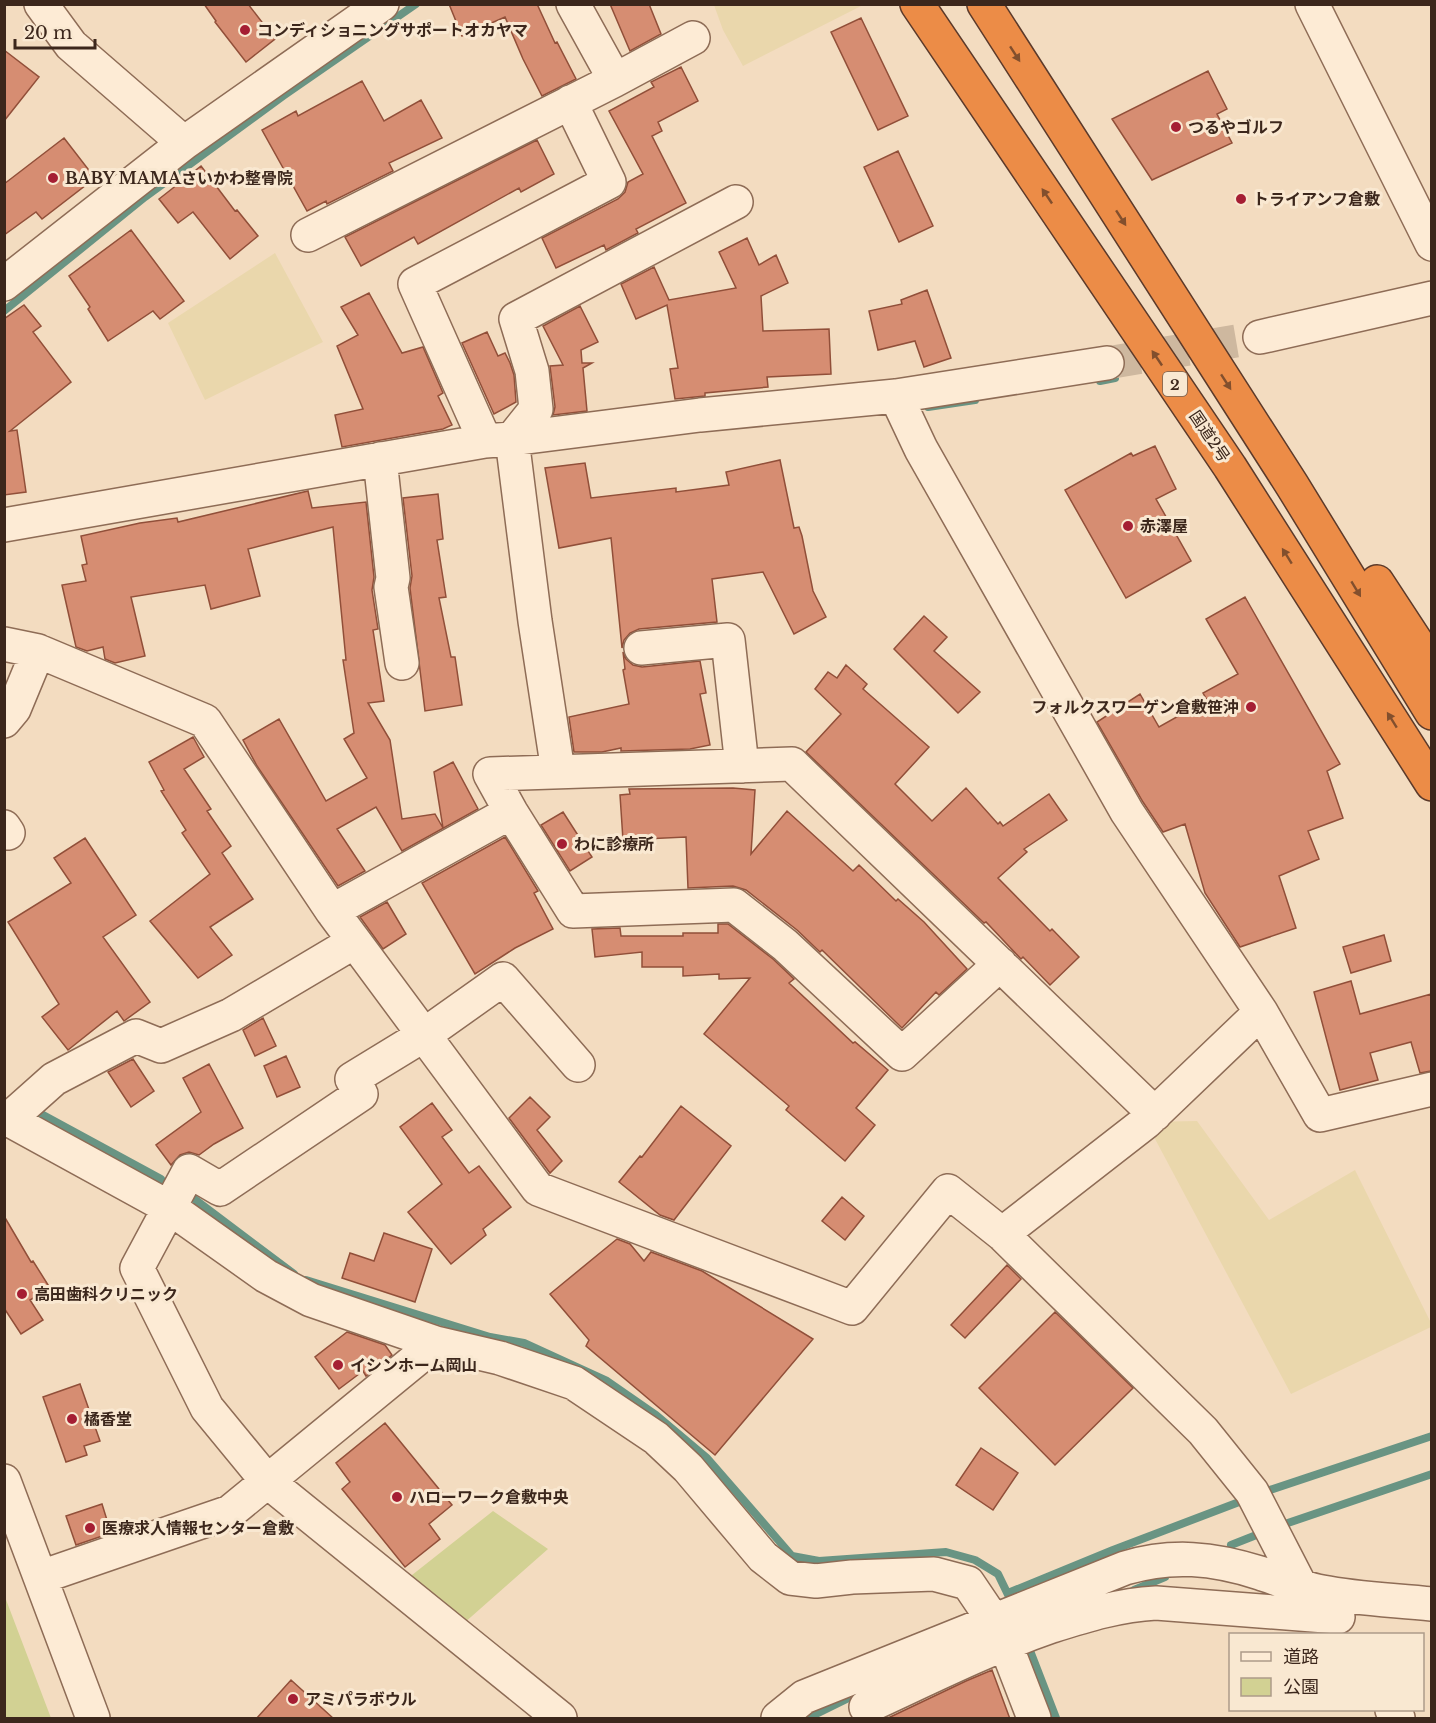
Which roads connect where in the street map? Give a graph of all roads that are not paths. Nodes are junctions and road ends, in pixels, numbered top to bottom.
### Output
1 (382, 4) edge
2 (573, 4) edge
3 (917, 4) edge
4 (984, 4) edge
5 (1312, 4) edge
6 (46, 6) edge
7 (693, 38) dead end
8 (615, 80) junction
9 (570, 102) junction
10 (183, 143) junction
11 (736, 202) dead end
12 (308, 235) dead end
13 (1431, 244) edge
14 (4, 284) edge
15 (1431, 298) edge
16 (1260, 337) tunnel mouth
17 (1107, 363) tunnel mouth
18 (900, 406) junction
19 (506, 445) junction
20 (381, 468) junction
21 (1292, 485) junction
22 (4, 525) edge
23 (4, 644) edge
24 (641, 648) dead end
25 (38, 651) junction
26 (402, 663) dead end
27 (1431, 666) edge
28 (1431, 713) edge
29 (4, 721) edge
30 (742, 766) junction
31 (558, 771) junction
32 (1427, 777) edge
33 (1431, 807) edge
34 (511, 812) junction
35 (332, 911) junction
36 (354, 942) junction
37 (999, 964) junction
38 (1261, 1012) junction
39 (424, 1035) junction
40 (578, 1065) dead end
41 (1431, 1089) edge
42 (1155, 1114) junction
43 (6, 1119) edge
44 (170, 1208) junction
45 (1002, 1234) junction
46 (436, 1343) junction
47 (4, 1481) edge
48 (267, 1481) junction
49 (41, 1577) junction
50 (1431, 1604) edge
51 (1327, 1608) edge
52 (1063, 1610) junction
53 (1013, 1626) junction
54 (862, 1698) edge
55 (93, 1719) edge
56 (560, 1719) edge
57 (778, 1719) edge
58 (1034, 1719) edge

1 - 10 street
2 - 8 street
32 -> 3 highway, 国道2号 / 2
4 -> 21 highway
5 - 13 street
6 - 10 street
7 - 8 street
8 - 9 street
9 - 12 street
9 - 19 street
10 - 14 street
11 - 19 street
15 - 16 street
17 - 18 street
18 - 19 street
18 - 38 street
19 - 20 street
19 - 31 street
20 - 22 street
20 - 26 street
21 - 27 highway
21 -> 28 highway
23 - 25 street
24 - 30 street
25 - 29 street
25 - 35 street
30 - 31 street
30 - 37 street
31 - 34 street
32 - 33 highway
34 - 35 street
34 - 37 street
35 - 36 street
36 - 39 street
36 - 43 street
37 - 42 street
38 - 41 street
38 - 42 street
39 - 40 street
39 - 44 street
39 - 45 street
42 - 45 street
43 - 44 street
44 - 46 street
44 - 48 street
45 - 51 street
46 - 48 street
46 - 53 street
47 - 49 street
48 - 49 street
48 - 56 street
49 - 55 street
50 - 51 street
51 - 52 street
51 - 52 street
52 - 53 street
53 - 54 street
53 - 58 street
54 - 57 street

